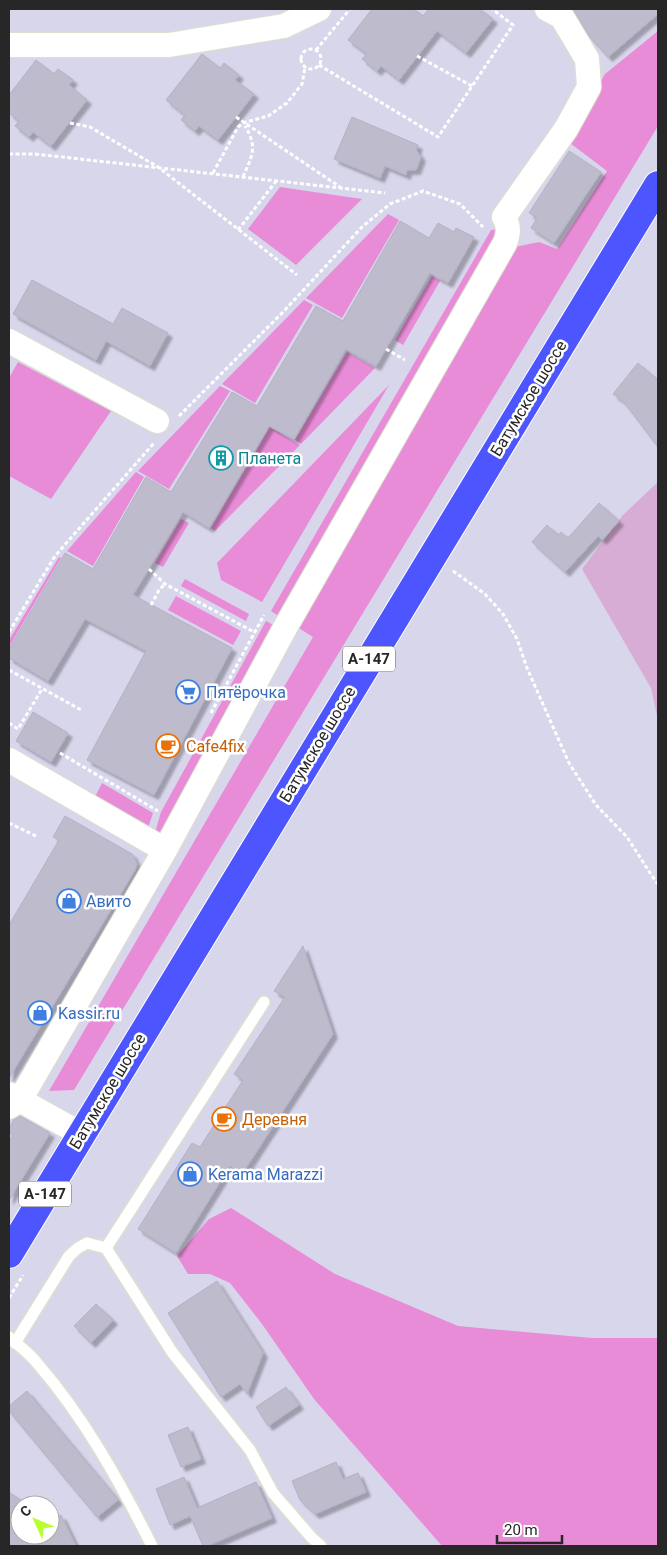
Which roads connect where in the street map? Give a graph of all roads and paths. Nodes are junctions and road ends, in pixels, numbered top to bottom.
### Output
1 (350, 9) edge
2 (492, 9) edge
3 (548, 9) edge
4 (315, 10) edge
5 (9, 45) edge
6 (316, 50) junction
7 (417, 56) dead end
8 (319, 65) junction
9 (305, 68) junction
10 (472, 86) junction
11 (236, 117) dead end
12 (70, 123) dead end
13 (243, 123) junction
14 (9, 154) edge
15 (158, 167) junction
16 (213, 174) junction
17 (243, 177) junction
18 (277, 180) junction
19 (658, 185) edge
20 (340, 188) junction
21 (385, 193) dead end
22 (238, 230) junction
23 (485, 230) dead end
24 (297, 275) dead end
25 (9, 341) edge
26 (386, 349) dead end
27 (405, 360) dead end
28 (164, 426) junction
29 (431, 557) junction
30 (149, 568) dead end
31 (165, 584) junction
32 (151, 604) dead end
33 (9, 632) edge
34 (254, 632) dead end
35 (9, 670) edge
36 (42, 689) junction
37 (83, 711) dead end
38 (9, 723) edge
39 (60, 753) dead end
40 (9, 760) edge
41 (158, 811) dead end
42 (9, 823) edge
43 (38, 838) dead end
44 (165, 850) junction
45 (658, 884) edge
46 (264, 1002) dead end
47 (12, 1100) edge
48 (81, 1134) junction
49 (106, 1248) junction
50 (9, 1254) edge
51 (12, 1340) edge
52 (152, 1546) edge
53 (321, 1546) edge

1 - 6 path
2 - 10 path
3 - 44 street
4 - 5 street
6 - 8 path
6 - 9 path
7 - 10 path
8 - 9 path
8 - 10 path
9 - 13 path
11 - 13 path
12 - 15 path
13 - 16 path
13 - 17 path
13 - 20 path
14 - 15 path
15 - 16 path
15 - 22 path
16 - 17 path
17 - 18 path
18 - 20 path
18 - 22 path
19 - 29 highway, Батумское шоссе / А-147
20 - 21 path
22 - 24 path
23 - 28 path
25 - 28 street
26 - 27 path
28 - 33 path
29 - 45 path
29 - 48 highway, Батумское шоссе / А-147
30 - 31 path
31 - 32 path
31 - 34 path
35 - 36 path
36 - 37 path
36 - 38 path
39 - 41 path
40 - 44 street
42 - 43 path
44 - 47 street
46 - 49 lane
47 - 48 street
48 - 50 highway, Батумское шоссе / А-147
49 - 51 lane
49 - 53 lane
51 - 52 lane

